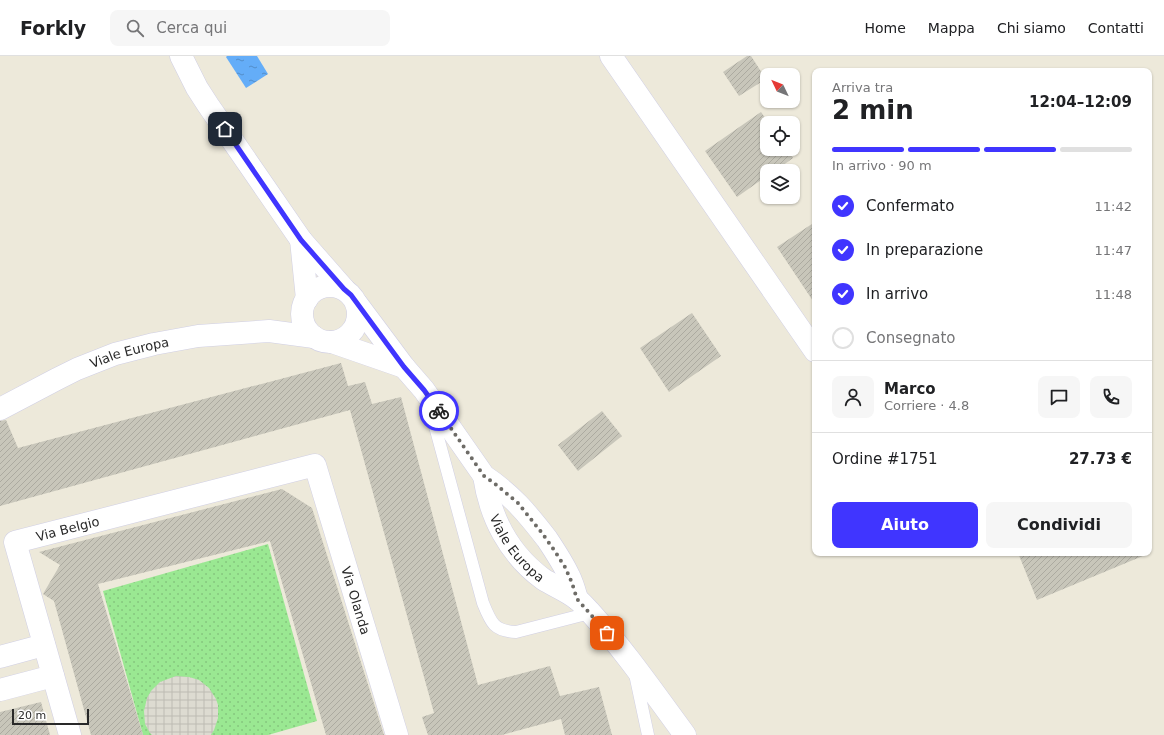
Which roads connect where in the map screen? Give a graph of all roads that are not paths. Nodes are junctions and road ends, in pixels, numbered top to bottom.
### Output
1 (181, 56) edge
2 (611, 56) edge
3 (301, 240) junction
4 (350, 296) junction
5 (305, 304) junction
6 (269, 331) junction
7 (323, 340) junction
8 (812, 347) edge
9 (404, 367) junction
10 (424, 390) junction
11 (0, 409) edge
12 (315, 465) joint
13 (484, 476) junction
14 (584, 606) junction
15 (44, 645) junction
16 (0, 657) edge
17 (632, 663) junction
18 (53, 676) junction
19 (0, 690) edge
20 (70, 735) edge
21 (397, 735) edge
22 (648, 735) edge
23 (685, 735) edge

1 - 3 street, Viale Europa
2 - 8 street
3 - 4 street, Viale Europa
3 - 5 street
4 - 5 street
4 - 7 street
4 - 9 street, Viale Europa
5 - 6 street
5 - 7 street
6 - 7 street, Viale Europa
6 - 11 street, Viale Europa
7 - 9 street, Viale Europa
9 - 10 street, Viale Europa
10 - 13 street, Viale Europa
10 - 14 lane
12 - 15 street, Via Belgio
12 - 21 street, Via Olanda
13 - 14 street, Viale Europa
13 - 14 street, Viale Europa
14 - 17 street, Viale Europa
15 - 16 street
15 - 18 street, Via Belgio
17 - 22 lane
17 - 23 street, Viale Europa
18 - 19 street
18 - 20 street, Via Belgio

